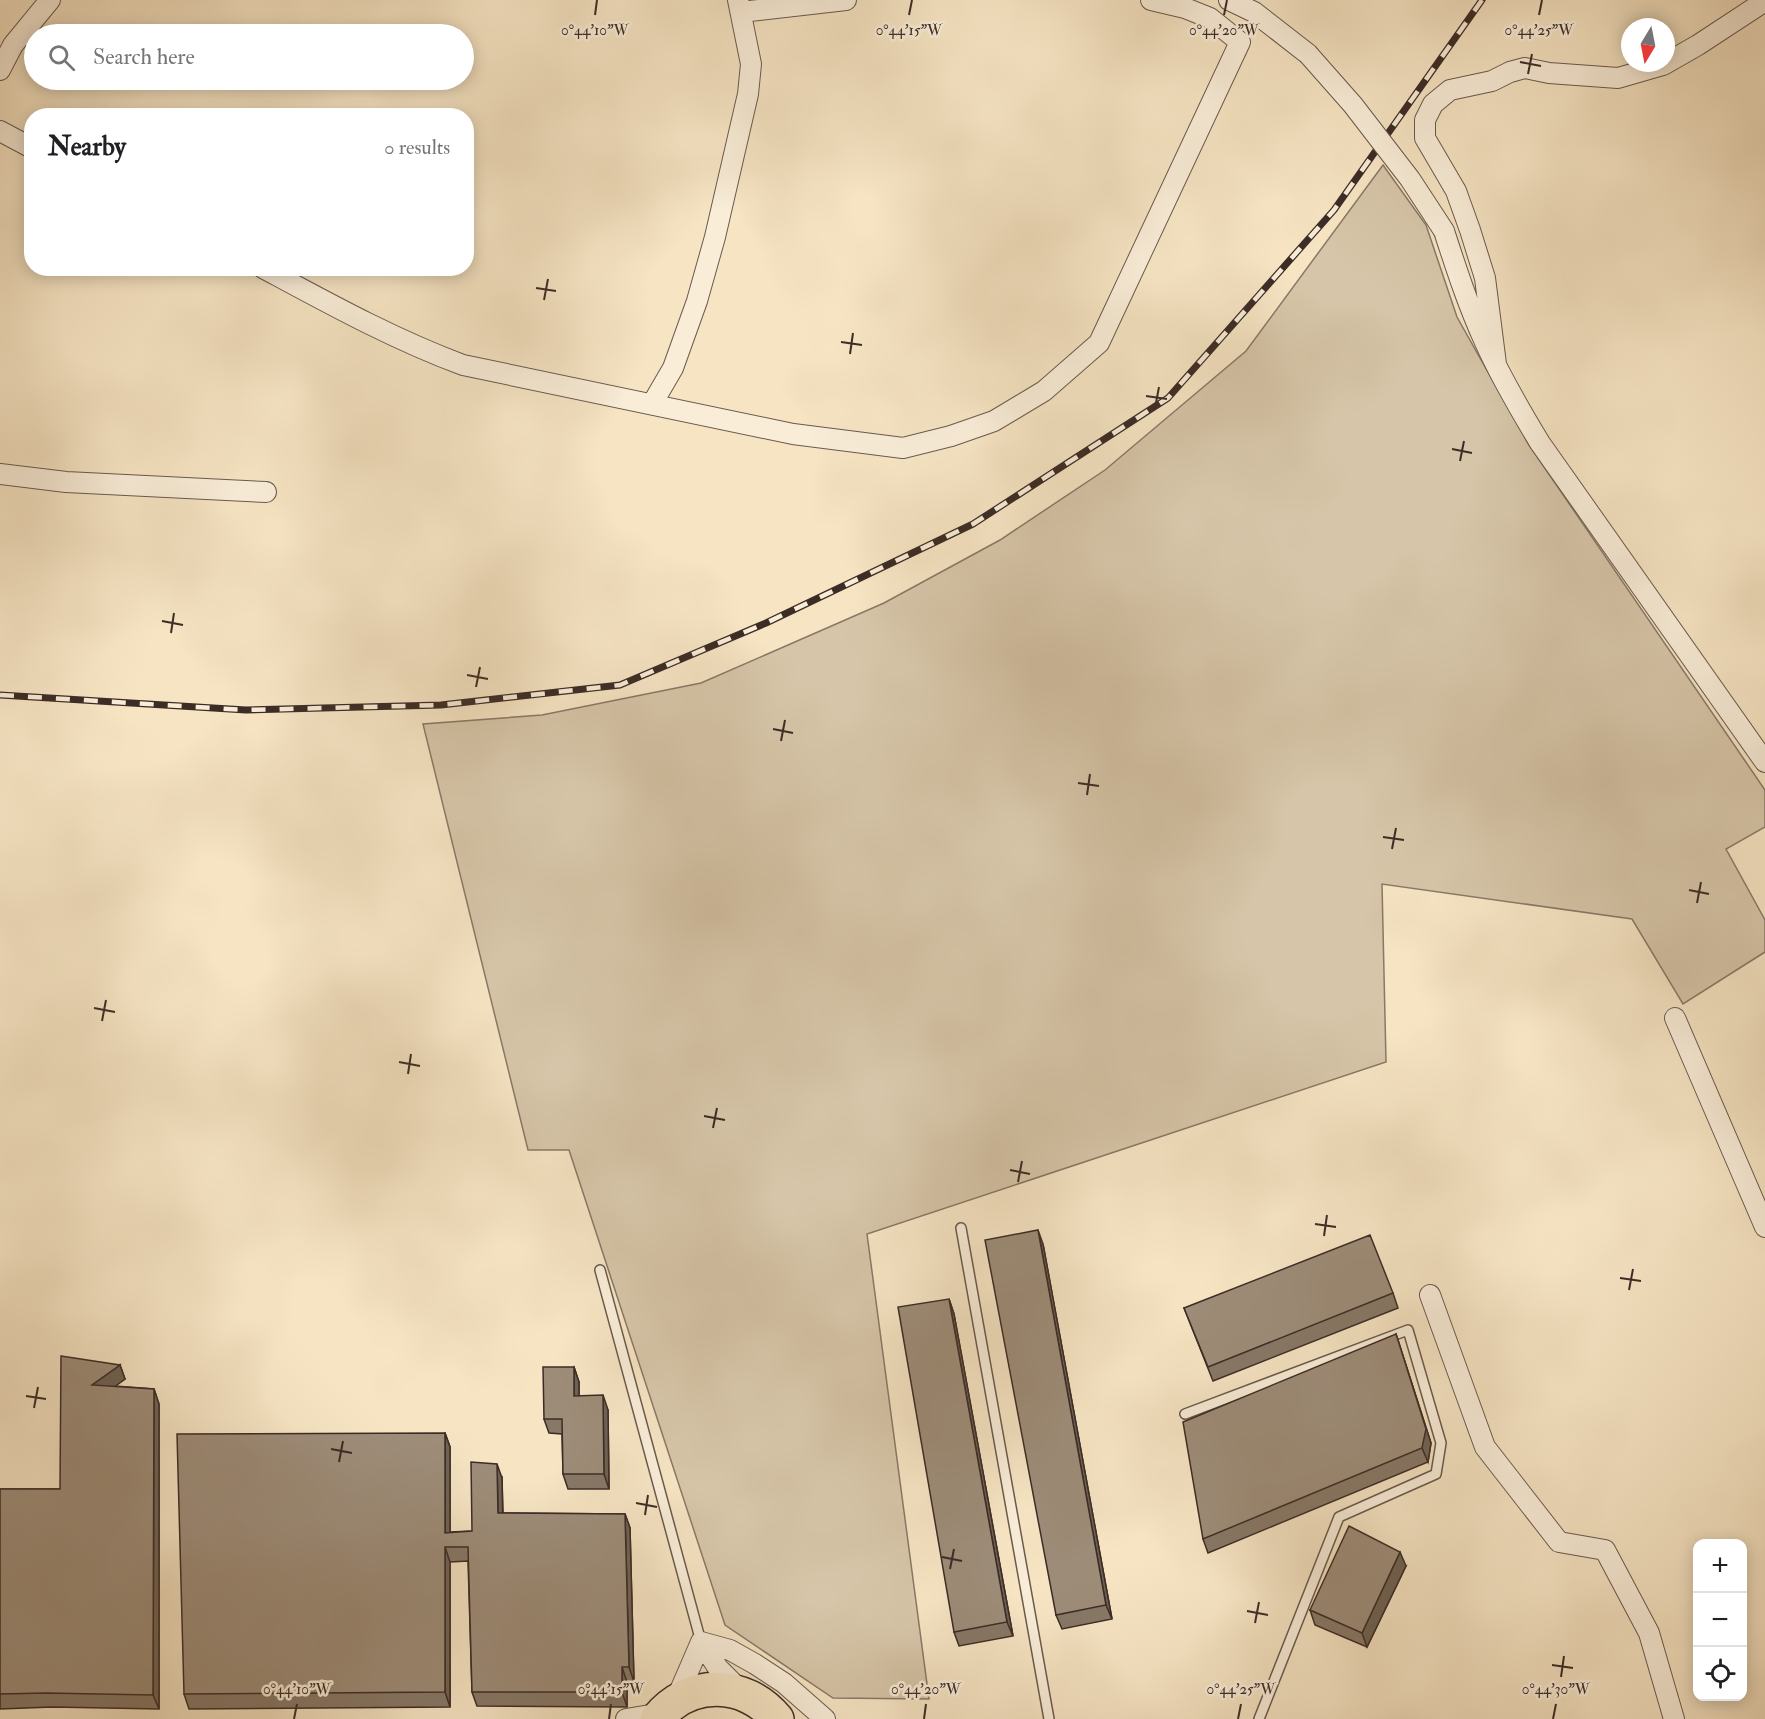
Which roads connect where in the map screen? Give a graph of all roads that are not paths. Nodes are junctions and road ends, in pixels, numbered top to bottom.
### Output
1 (50, 0) edge
2 (846, 0) edge
3 (1151, 0) edge
4 (1229, 0) edge
5 (1765, 1) edge
6 (739, 6) edge
7 (30, 24) edge
8 (24, 32) edge
9 (0, 70) edge
10 (0, 131) edge
11 (24, 144) edge
12 (277, 276) edge
13 (1496, 364) junction
14 (652, 404) junction
15 (0, 474) edge
16 (266, 492) dead end
17 (1765, 762) edge
18 (1675, 1018) dead end
19 (1765, 1227) edge
20 (961, 1228) dead end
21 (600, 1270) dead end
22 (1430, 1295) dead end
23 (1185, 1414) dead end
24 (701, 1642) junction
25 (743, 1693) junction
26 (665, 1711) edge
27 (626, 1719) edge
28 (777, 1719) edge
29 (825, 1719) edge
30 (1049, 1719) edge
31 (1259, 1719) edge
32 (1674, 1719) edge

1 - 7 street
2 - 6 street
3 - 14 street
4 - 13 street, bridge
5 - 13 street
6 - 14 street
8 - 9 street
10 - 11 street
12 - 14 street
13 - 17 street
15 - 16 street
18 - 19 street
20 - 30 lane
21 - 24 lane
22 - 32 street
23 - 31 lane
24 - 25 street
24 - 26 street
24 - 29 street
25 - 26 highway
25 - 28 highway
26 - 27 street

